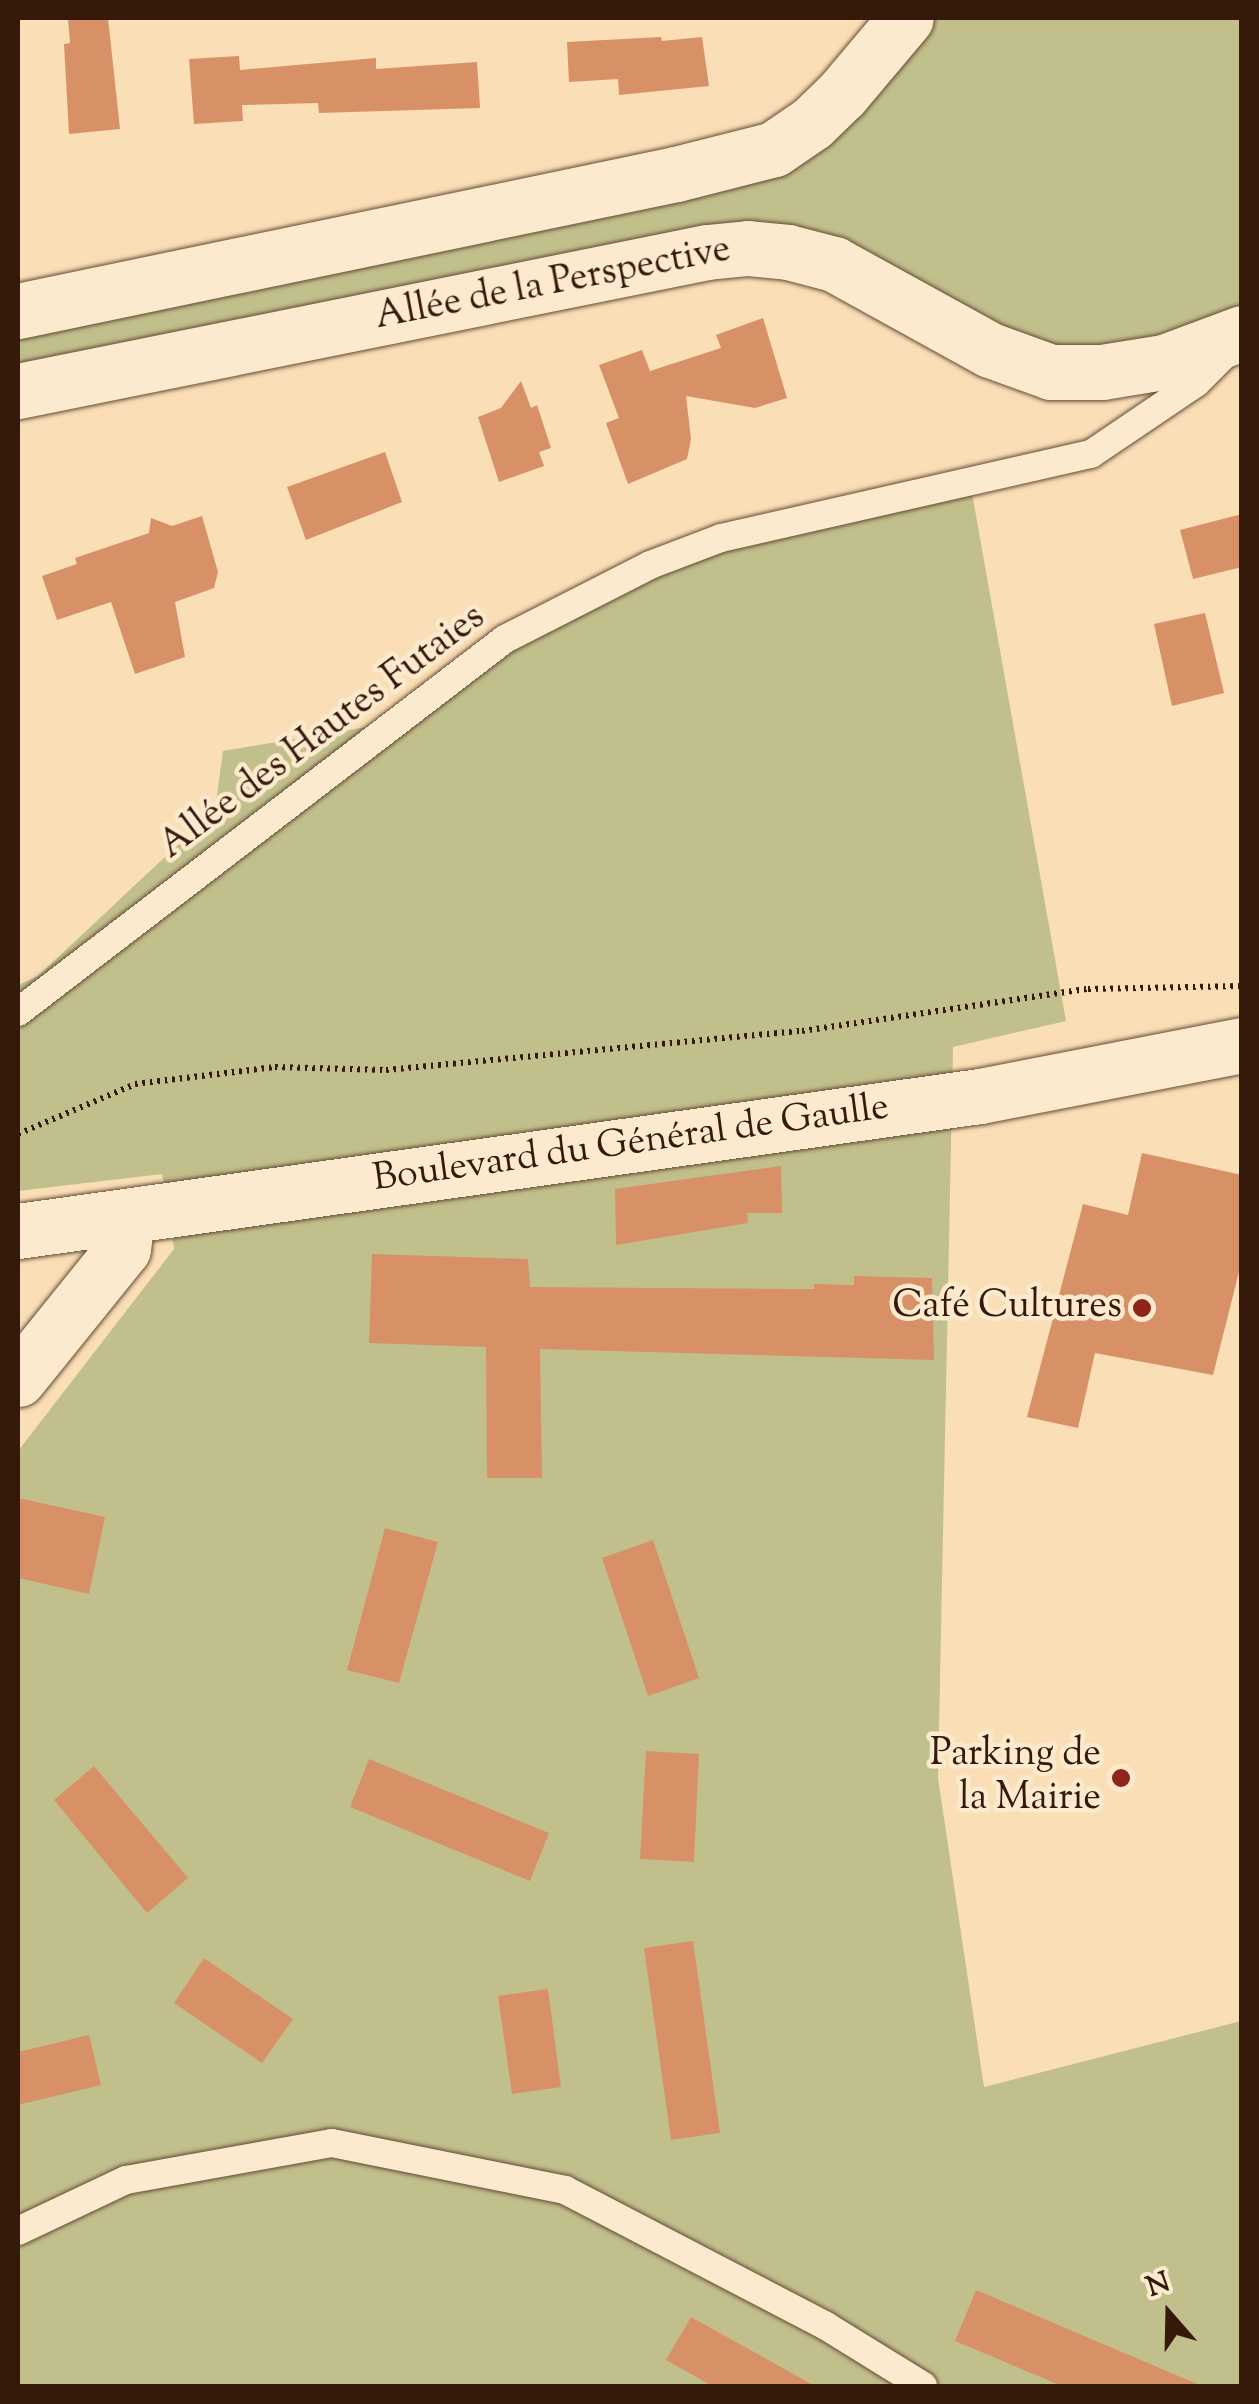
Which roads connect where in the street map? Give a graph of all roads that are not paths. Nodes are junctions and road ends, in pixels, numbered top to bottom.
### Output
1 (906, 18) edge
2 (18, 311) edge
3 (1242, 335) edge
4 (18, 391) edge
5 (18, 1012) edge
6 (1242, 1045) edge
7 (127, 1216) junction
8 (18, 1231) edge
9 (18, 1379) edge
10 (18, 2231) edge
11 (922, 2386) edge

1 - 2 street
3 - 4 street, Allée de la Perspective
3 - 5 lane, Allée des Hautes Futaies
6 - 7 street, Boulevard du Général de Gaulle
7 - 8 street, Boulevard du Général de Gaulle
7 - 9 street
10 - 11 lane

